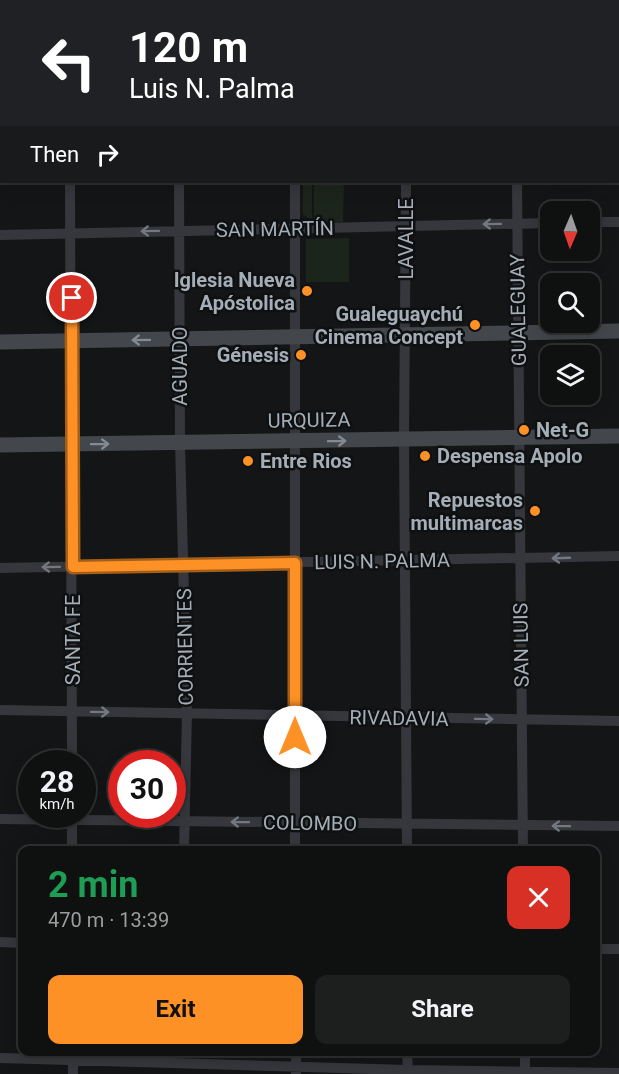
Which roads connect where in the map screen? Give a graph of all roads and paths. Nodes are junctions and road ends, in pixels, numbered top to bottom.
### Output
1 (70, 183) edge
2 (179, 183) edge
3 (295, 183) edge
4 (406, 183) edge
5 (517, 183) edge
6 (600, 222) edge
7 (619, 222) edge
8 (517, 223) junction
9 (540, 223) edge
10 (406, 225) junction
11 (295, 228) junction
12 (179, 231) junction
13 (71, 233) junction
14 (0, 235) edge
15 (619, 331) edge
16 (520, 332) junction
17 (406, 335) junction
18 (295, 337) junction
19 (181, 339) junction
20 (72, 341) junction
21 (0, 342) edge
22 (619, 436) edge
23 (520, 439) junction
24 (404, 440) junction
25 (295, 442) junction
26 (180, 443) junction
27 (73, 444) junction
28 (0, 445) edge
29 (619, 556) edge
30 (520, 559) junction
31 (406, 561) junction
32 (295, 563) junction
33 (184, 565) junction
34 (73, 567) junction
35 (0, 568) edge
36 (0, 710) edge
37 (73, 711) junction
38 (187, 713) junction
39 (295, 716) junction
40 (406, 718) junction
41 (521, 720) junction
42 (619, 721) edge
43 (72, 750) edge
44 (186, 750) edge
45 (18, 818) edge
46 (0, 819) edge
47 (186, 821) edge
48 (295, 822) junction
49 (406, 824) junction
50 (523, 825) junction
51 (619, 826) edge
52 (72, 828) edge
53 (183, 828) edge
54 (72, 846) edge
55 (184, 846) edge
56 (295, 846) edge
57 (407, 846) edge
58 (523, 846) edge
59 (0, 942) edge
60 (18, 943) edge
61 (600, 949) edge
62 (619, 949) edge
63 (49, 1056) edge
64 (73, 1056) edge
65 (128, 1056) edge
66 (408, 1056) edge
67 (525, 1056) edge
68 (184, 1057) edge
69 (0, 1058) edge
70 (296, 1070) edge
71 (408, 1072) edge
72 (525, 1073) edge
73 (619, 1073) edge
74 (73, 1074) edge

1 - 13 street, SANTA FE
2 - 12 street, AGUADO
3 - 11 street
4 - 10 street, LAVALLE
5 - 8 street, GUALEGUAY
6 - 7 street
8 - 9 street, SAN MARTÍN
8 -> 10 street, SAN MARTÍN
8 - 16 street, GUALEGUAY
10 - 11 street, SAN MARTÍN
10 - 17 street, LAVALLE
11 - 12 street, SAN MARTÍN
11 - 18 street
12 -> 13 street, SAN MARTÍN
12 - 19 street, AGUADO
13 - 14 street, SAN MARTÍN
13 - 20 street, SANTA FE
15 - 16 street
16 - 17 street
16 - 23 street, GUALEGUAY
17 - 18 street
17 - 24 street, LAVALLE
18 - 19 street
18 - 25 street
19 -> 20 street
19 - 26 street, AGUADO
20 - 21 street
20 - 27 street, SANTA FE
22 - 23 street, URQUIZA
23 - 24 street, URQUIZA
23 - 30 street, SAN LUIS
25 -> 24 street, URQUIZA
24 - 31 street, LAVALLE
25 - 26 street, URQUIZA
25 - 32 street
27 -> 26 street, URQUIZA
26 - 33 street, CORRIENTES
27 - 28 street, URQUIZA
27 - 34 street, SANTA FE
29 -> 30 street, LUIS N. PALMA
30 - 31 street, LUIS N. PALMA
30 - 41 street, SAN LUIS
31 - 32 street, LUIS N. PALMA
31 - 40 street, LAVALLE
32 - 33 street, LUIS N. PALMA
32 - 39 street
33 - 34 street, LUIS N. PALMA
33 - 38 street, CORRIENTES
34 -> 35 street, LUIS N. PALMA
34 - 37 street, SANTA FE
36 - 37 street, RIVADAVIA
37 -> 38 street, RIVADAVIA
37 - 43 street, SANTA FE
38 - 39 street, RIVADAVIA
38 - 44 street, CORRIENTES
39 - 40 street, RIVADAVIA
39 - 48 street
40 -> 41 street, RIVADAVIA
40 - 49 street, LAVALLE
41 - 42 street, RIVADAVIA
41 - 50 street, SAN LUIS
45 - 46 street, COLOMBO
48 -> 47 street, COLOMBO
48 - 49 street, COLOMBO
48 - 56 street
49 - 50 street, COLOMBO
49 - 57 street, LAVALLE
51 -> 50 street, COLOMBO
50 - 58 street, SAN LUIS
52 - 54 street
53 - 55 street, CORRIENTES
59 - 60 street
61 - 62 street
63 - 69 street
64 - 74 street
65 - 68 street
66 - 71 street
67 - 72 street
68 - 70 street
70 - 71 street
71 - 72 street
72 - 73 street

